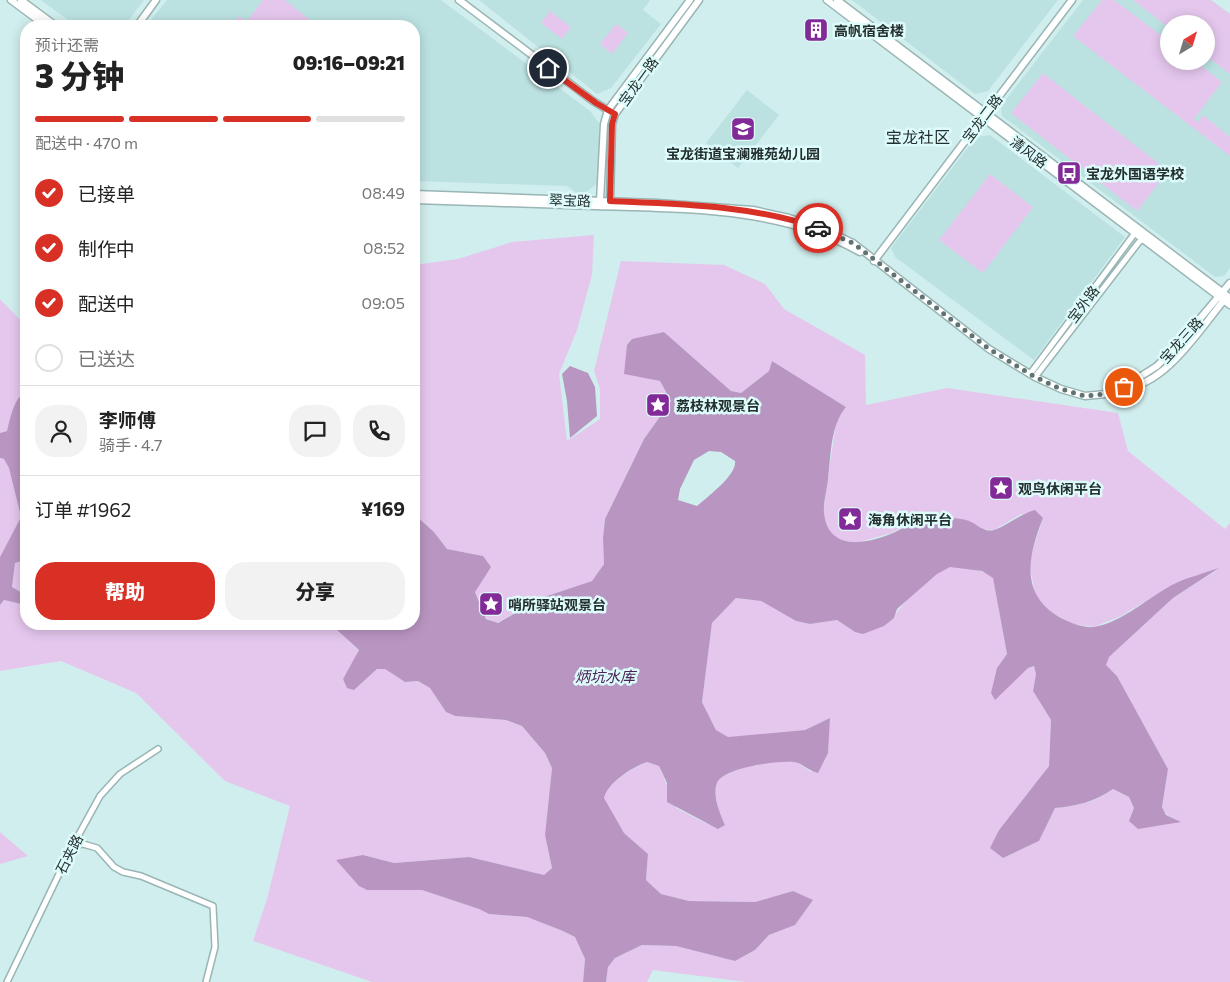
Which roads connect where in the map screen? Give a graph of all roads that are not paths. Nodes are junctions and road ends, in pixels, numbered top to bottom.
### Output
1 (11, 0) edge
2 (21, 0) edge
3 (156, 0) edge
4 (459, 0) edge
5 (690, 0) edge
6 (699, 0) edge
7 (827, 0) edge
8 (837, 0) edge
9 (1072, 0) edge
10 (38, 20) edge
11 (48, 20) edge
12 (141, 20) edge
13 (608, 110) junction
14 (615, 114) junction
15 (984, 115) junction
16 (420, 194) edge
17 (420, 200) edge
18 (605, 203) junction
19 (1135, 233) junction
20 (1143, 239) junction
21 (874, 261) junction
22 (1230, 283) edge
23 (1225, 296) edge
24 (1230, 305) edge
25 (1033, 376) junction
26 (158, 749) dead end
27 (72, 847) junction
28 (6, 982) edge
29 (206, 982) edge

1 - 10 street
2 - 11 street
3 - 12 street
4 - 13 street
5 - 13 street, 宝龙一路
6 - 14 street, 宝龙一路
7 - 15 street, 清风路
8 - 15 street, 清风路
9 - 15 street, 宝龙二路
13 - 14 street
13 - 18 street, 宝龙一路
14 - 18 street, 宝龙一路
15 - 19 street, 清风路
15 - 21 street, 宝龙二路
15 - 23 street, 清风路
16 - 18 street, 翠宝路
17 - 18 street, 翠宝路
18 - 21 street, 翠宝路
19 - 20 street, 清风路
19 - 25 street, 宝外路
20 - 23 street, 清风路
20 - 25 street, 宝外路
21 - 25 street, 宝龙三路
22 - 23 street, 宝龙三路
23 - 24 street, 清风路
23 - 25 street, 宝龙三路
26 - 27 street, 石夹路
27 - 28 street, 石夹路
27 - 29 street

